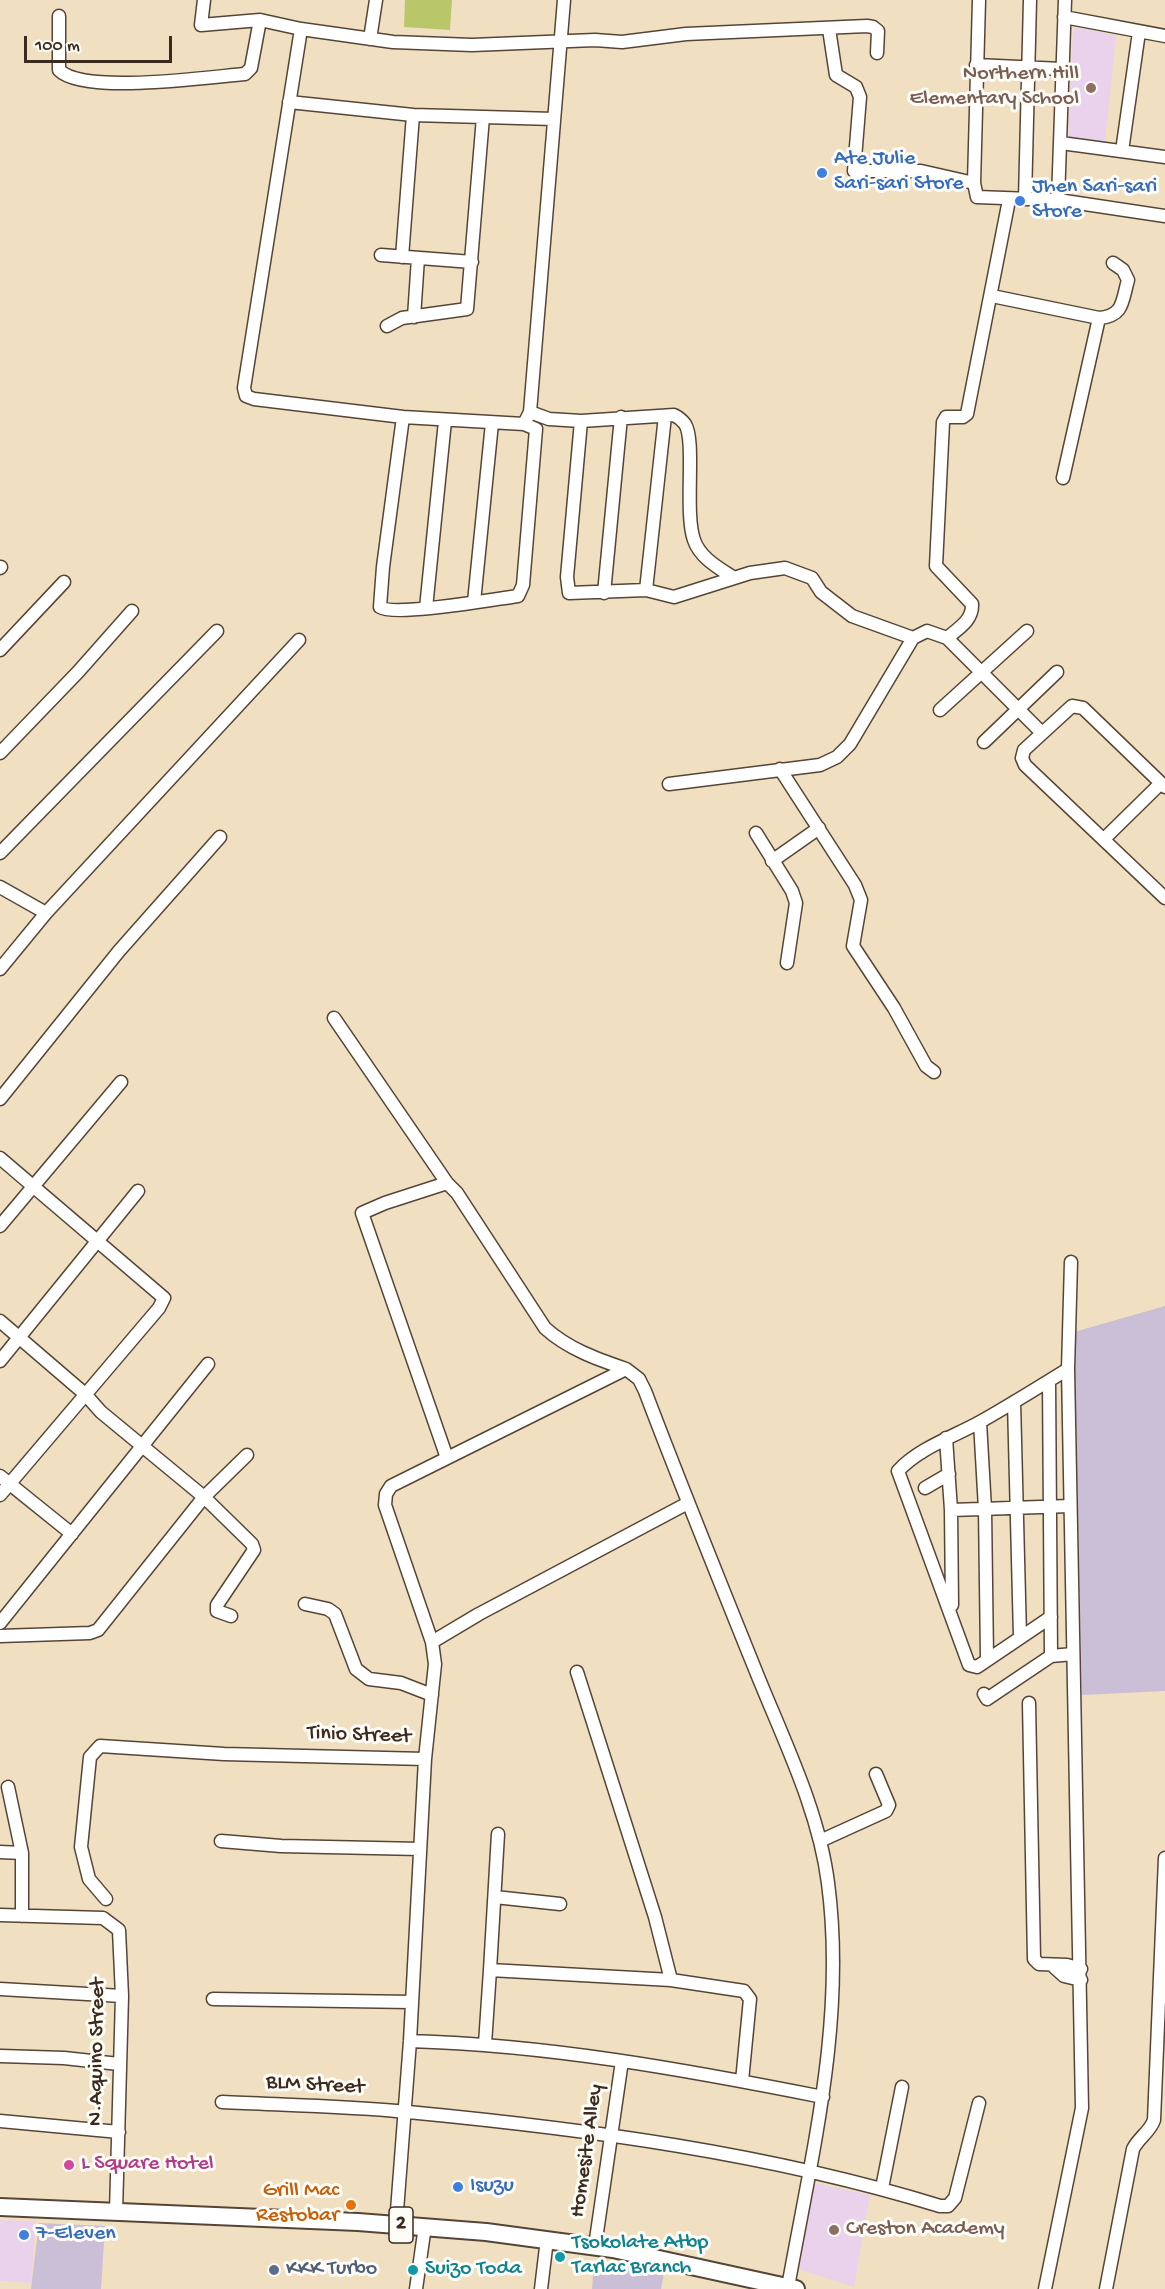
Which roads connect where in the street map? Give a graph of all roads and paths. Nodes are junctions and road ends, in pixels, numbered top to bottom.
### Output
1 (204, 0) edge
2 (376, 0) edge
3 (564, 0) edge
4 (979, 0) edge
5 (1030, 0) edge
6 (1065, 0) edge
7 (59, 16) dead end
8 (1064, 17) junction
9 (260, 20) junction
10 (301, 29) junction
11 (829, 29) junction
12 (1139, 32) junction
13 (1165, 36) edge
14 (370, 39) junction
15 (561, 40) junction
16 (876, 53) dead end
17 (976, 65) junction
18 (1027, 67) junction
19 (1062, 69) junction
20 (289, 102) junction
21 (413, 115) junction
22 (483, 117) junction
23 (554, 119) junction
24 (1061, 143) junction
25 (1122, 151) junction
26 (1165, 157) edge
27 (974, 183) junction
28 (1024, 199) junction
29 (1009, 200) junction
30 (1058, 200) junction
31 (1165, 216) edge
32 (381, 255) dead end
33 (402, 257) junction
34 (418, 258) junction
35 (472, 262) junction
36 (1113, 263) dead end
37 (992, 296) junction
38 (414, 317) junction
39 (1099, 318) junction
40 (387, 326) dead end
41 (664, 416) junction
42 (403, 417) junction
43 (621, 417) junction
44 (527, 418) junction
45 (445, 421) junction
46 (581, 421) junction
47 (492, 423) junction
48 (1063, 478) dead end
49 (734, 578) junction
50 (64, 582) dead end
51 (646, 590) junction
52 (604, 593) junction
53 (474, 602) junction
54 (426, 608) junction
55 (132, 611) dead end
56 (217, 631) dead end
57 (1027, 631) dead end
58 (913, 638) junction
59 (947, 638) junction
60 (299, 640) dead end
61 (0, 650) edge
62 (1057, 672) dead end
63 (982, 674) junction
64 (940, 710) dead end
65 (1020, 710) junction
66 (1042, 733) junction
67 (984, 742) dead end
68 (0, 753) edge
69 (780, 769) junction
70 (669, 784) dead end
71 (1163, 785) edge
72 (819, 828) junction
73 (756, 833) dead end
74 (220, 837) dead end
75 (1104, 839) junction
76 (0, 853) edge
77 (772, 861) junction
78 (0, 887) edge
79 (1165, 898) edge
80 (46, 913) junction
81 (787, 963) dead end
82 (0, 969) edge
83 (334, 1018) dead end
84 (934, 1072) dead end
85 (121, 1082) dead end
86 (0, 1100) edge
87 (0, 1158) edge
88 (447, 1183) junction
89 (33, 1187) junction
90 (138, 1191) dead end
91 (0, 1226) edge
92 (98, 1242) junction
93 (1071, 1262) dead end
94 (0, 1320) edge
95 (20, 1338) junction
96 (0, 1361) edge
97 (208, 1364) dead end
98 (626, 1369) junction
99 (1068, 1369) junction
100 (1049, 1381) junction
101 (85, 1394) junction
102 (1014, 1402) junction
103 (980, 1422) junction
104 (946, 1438) junction
105 (142, 1445) junction
106 (247, 1455) dead end
107 (447, 1458) junction
108 (949, 1474) junction
109 (4, 1480) edge
110 (925, 1488) dead end
111 (0, 1495) edge
112 (204, 1497) junction
113 (687, 1503) junction
114 (1070, 1506) junction
115 (1050, 1507) junction
116 (1017, 1508) junction
117 (986, 1509) junction
118 (951, 1510) junction
119 (72, 1534) junction
120 (305, 1604) dead end
121 (952, 1612) junction
122 (231, 1616) dead end
123 (1051, 1617) junction
124 (0, 1623) edge
125 (0, 1636) edge
126 (1020, 1637) junction
127 (432, 1642) junction
128 (1073, 1654) junction
129 (1051, 1656) junction
130 (987, 1658) junction
131 (578, 1672) dead end
132 (984, 1694) dead end
133 (432, 1695) junction
134 (1029, 1703) dead end
135 (425, 1759) junction
136 (876, 1774) dead end
137 (8, 1787) dead end
138 (498, 1834) dead end
139 (221, 1841) dead end
140 (820, 1841) junction
141 (420, 1849) junction
142 (0, 1852) edge
143 (22, 1853) junction
144 (1165, 1858) edge
145 (495, 1897) junction
146 (106, 1899) dead end
147 (561, 1904) dead end
148 (0, 1915) edge
149 (22, 1916) junction
150 (490, 1970) junction
151 (1081, 1974) junction
152 (671, 1980) junction
153 (0, 1989) edge
154 (122, 1996) junction
155 (213, 1999) dead end
156 (412, 2002) junction
157 (411, 2041) junction
158 (485, 2044) junction
159 (1, 2056) edge
160 (622, 2061) junction
161 (119, 2064) junction
162 (742, 2081) junction
163 (902, 2087) dead end
164 (823, 2097) junction
165 (222, 2102) dead end
166 (979, 2103) dead end
167 (406, 2112) junction
168 (0, 2121) edge
169 (119, 2132) junction
170 (613, 2135) junction
171 (809, 2171) junction
172 (882, 2188) junction
173 (0, 2207) edge
174 (116, 2212) junction
175 (396, 2224) junction
176 (424, 2226) junction
177 (547, 2239) junction
178 (595, 2246) junction
179 (792, 2288) edge
180 (416, 2289) edge
181 (541, 2289) edge
182 (1045, 2289) edge
183 (1106, 2289) edge

1 - 9 street
2 - 14 street
3 - 15 street
4 - 17 street
5 - 18 street
6 - 8 street
7 - 9 street
8 - 12 street
8 - 19 street
9 - 10 street
10 - 14 street
10 - 20 street
11 - 15 street
11 - 16 street
11 - 27 street
12 - 13 street
12 - 25 street
14 - 15 street
15 - 23 street
17 - 18 street
17 - 27 street
18 - 19 street
18 - 28 street
19 - 24 street
20 - 21 street
20 - 42 street
21 - 22 street
21 - 33 street
22 - 23 street
22 - 35 street
23 - 44 street
24 - 25 street
24 - 30 street
25 - 26 street
27 - 29 street
28 - 29 street
28 - 30 street
29 - 37 street
30 - 31 street
32 - 33 street
33 - 34 street
34 - 35 street
34 - 38 street
35 - 38 street
36 - 39 street
37 - 39 street
37 - 59 street
38 - 40 street
39 - 48 street
41 - 43 street
41 - 49 street
41 - 51 street
42 - 45 street
42 - 54 street
43 - 46 street
43 - 52 street
44 - 46 street
44 - 47 street
44 - 53 street
45 - 47 street
45 - 54 street
46 - 52 street
47 - 53 street
49 - 51 street
49 - 58 street
50 - 61 street
51 - 52 street
53 - 54 street
55 - 68 street
56 - 76 street
57 - 63 street
58 - 59 street
58 - 69 street
59 - 63 street
60 - 80 street
62 - 65 street
63 - 64 street
63 - 65 street
65 - 66 street
65 - 67 street
66 - 71 street
66 - 75 street
69 - 70 street
69 - 72 street
71 - 75 street
72 - 77 street
72 - 84 street
73 - 77 street
74 - 86 street
75 - 79 street
77 - 81 street
78 - 80 street
80 - 82 street
83 - 88 street
85 - 89 street
87 - 89 street
88 - 98 street
88 - 107 street
89 - 91 street
89 - 92 street
90 - 92 street
92 - 95 street
92 - 101 street
93 - 99 street
94 - 95 street
95 - 96 street
95 - 101 street
97 - 105 street
98 - 107 street
98 - 113 street
99 - 100 street
99 - 114 street
100 - 102 street
100 - 115 street
101 - 105 street
101 - 109 street
102 - 103 street
102 - 116 street
103 - 104 street
103 - 117 street
104 - 108 street
104 - 121 street
105 - 112 street
105 - 119 street
106 - 112 street
107 - 127 street
108 - 110 street
108 - 118 street
109 - 111 street
109 - 119 street
112 - 122 street
112 - 125 street
113 - 127 street
113 - 140 street
114 - 115 street
114 - 128 street
115 - 116 street
115 - 123 street
116 - 117 street
116 - 126 street
117 - 118 street
117 - 130 street
118 - 121 street
119 - 124 street
120 - 133 street
121 - 130 street
123 - 126 street
123 - 129 street
126 - 130 street
127 - 133 street
128 - 129 street
128 - 151 street
129 - 132 street
131 - 152 street
133 - 135 street
134 - 151 street
135 - 141 street, Tinio Street
135 - 146 street, Tinio Street
136 - 140 street
137 - 143 street
138 - 145 street
139 - 141 street
140 - 164 street
141 - 156 street, Tinio Street
142 - 143 street
143 - 149 street
144 - 183 street
145 - 147 street
145 - 150 street
148 - 149 street
149 - 154 street, N.Aquino Street
150 - 152 street
150 - 158 street
151 - 182 street
152 - 162 street
153 - 154 street
154 - 161 street, N.Aquino Street
155 - 156 street
156 - 157 street, Tinio Street
157 - 158 street
157 - 167 street, Tinio Street
158 - 160 street
159 - 161 street
160 - 162 street
160 - 170 street, Homesite Alley
161 - 169 street, N.Aquino Street
162 - 164 street
163 - 172 street
164 - 171 street
165 - 167 street, BLM Street
166 - 172 street, BLM Street
167 - 170 street, BLM Street
167 - 175 street, Tinio Street
168 - 169 street
169 - 174 street, N.Aquino Street
170 - 171 street, BLM Street
170 - 178 street, Homesite Alley
171 - 172 street, BLM Street
171 - 179 street
173 - 174 highway, 2
174 - 175 highway, 2
175 - 176 highway, 2
176 - 177 highway, 2
176 - 180 street
177 - 178 highway, 2
177 - 181 street
178 - 179 highway, 2

